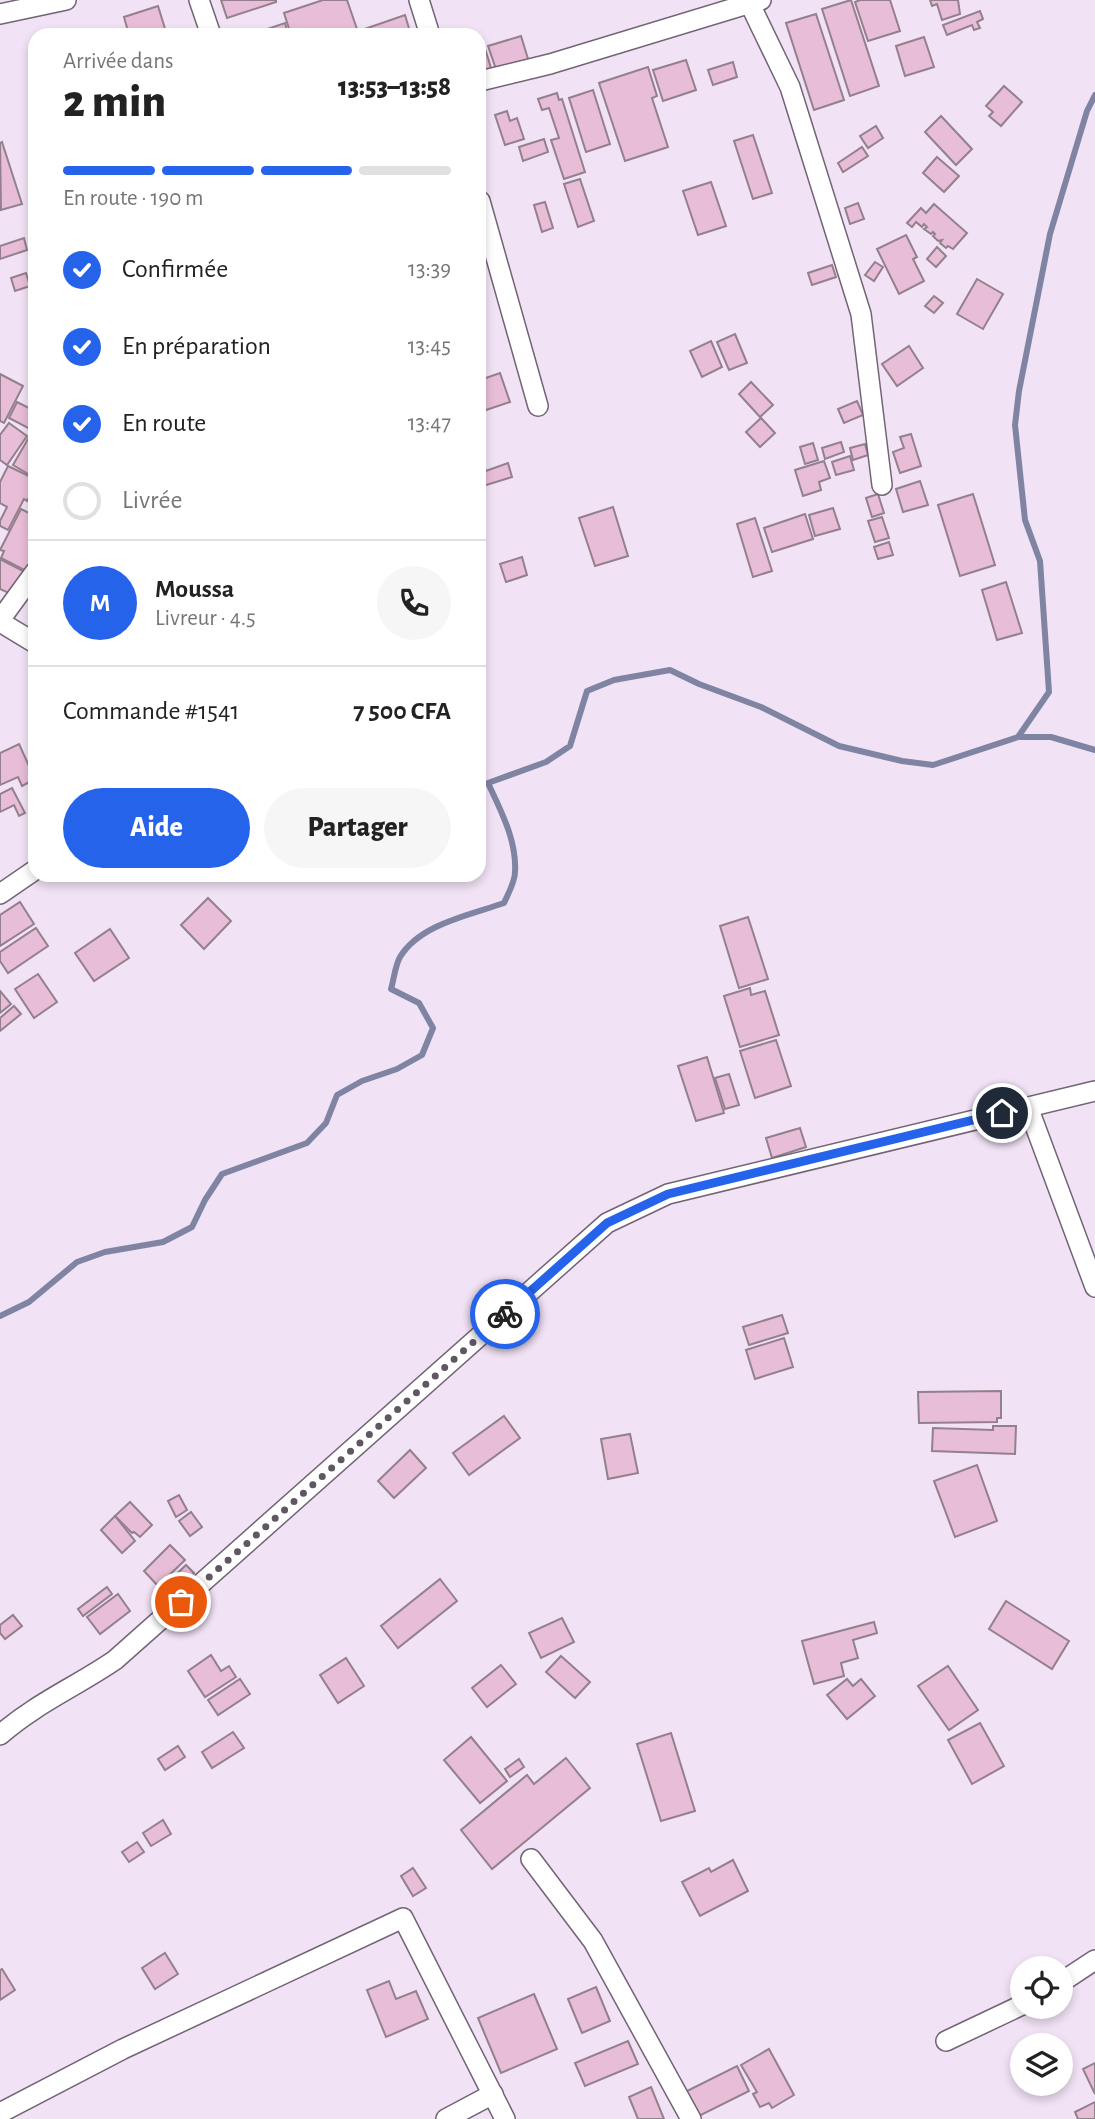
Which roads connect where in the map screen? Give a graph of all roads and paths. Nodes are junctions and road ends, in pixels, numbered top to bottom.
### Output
1 (66, 0) edge
2 (199, 0) edge
3 (419, 0) edge
4 (753, 1) edge
5 (0, 13) edge
6 (209, 28) edge
7 (428, 28) edge
8 (486, 79) edge
9 (486, 222) edge
10 (538, 406) dead end
11 (882, 485) dead end
12 (28, 582) edge
13 (0, 621) edge
14 (28, 639) edge
15 (28, 875) edge
16 (0, 894) edge
17 (1095, 1091) edge
18 (1028, 1107) junction
19 (1091, 1263) edge
20 (1095, 1287) edge
21 (0, 1735) edge
22 (531, 1859) dead end
23 (1095, 1960) edge
24 (1073, 1974) edge
25 (1010, 2011) edge
26 (946, 2041) dead end
27 (492, 2094) junction
28 (0, 2113) edge
29 (446, 2119) edge
30 (505, 2119) edge
31 (691, 2119) edge

1 - 5 street
2 - 6 street
3 - 7 street
4 - 8 street
4 - 11 street
9 - 10 street
12 - 13 street
13 - 14 street
15 - 16 street
17 - 18 street
18 - 19 street
18 - 21 street
19 - 20 street
22 - 31 street
23 - 24 street
25 - 26 street
27 - 28 street
27 - 29 street
27 - 30 street

